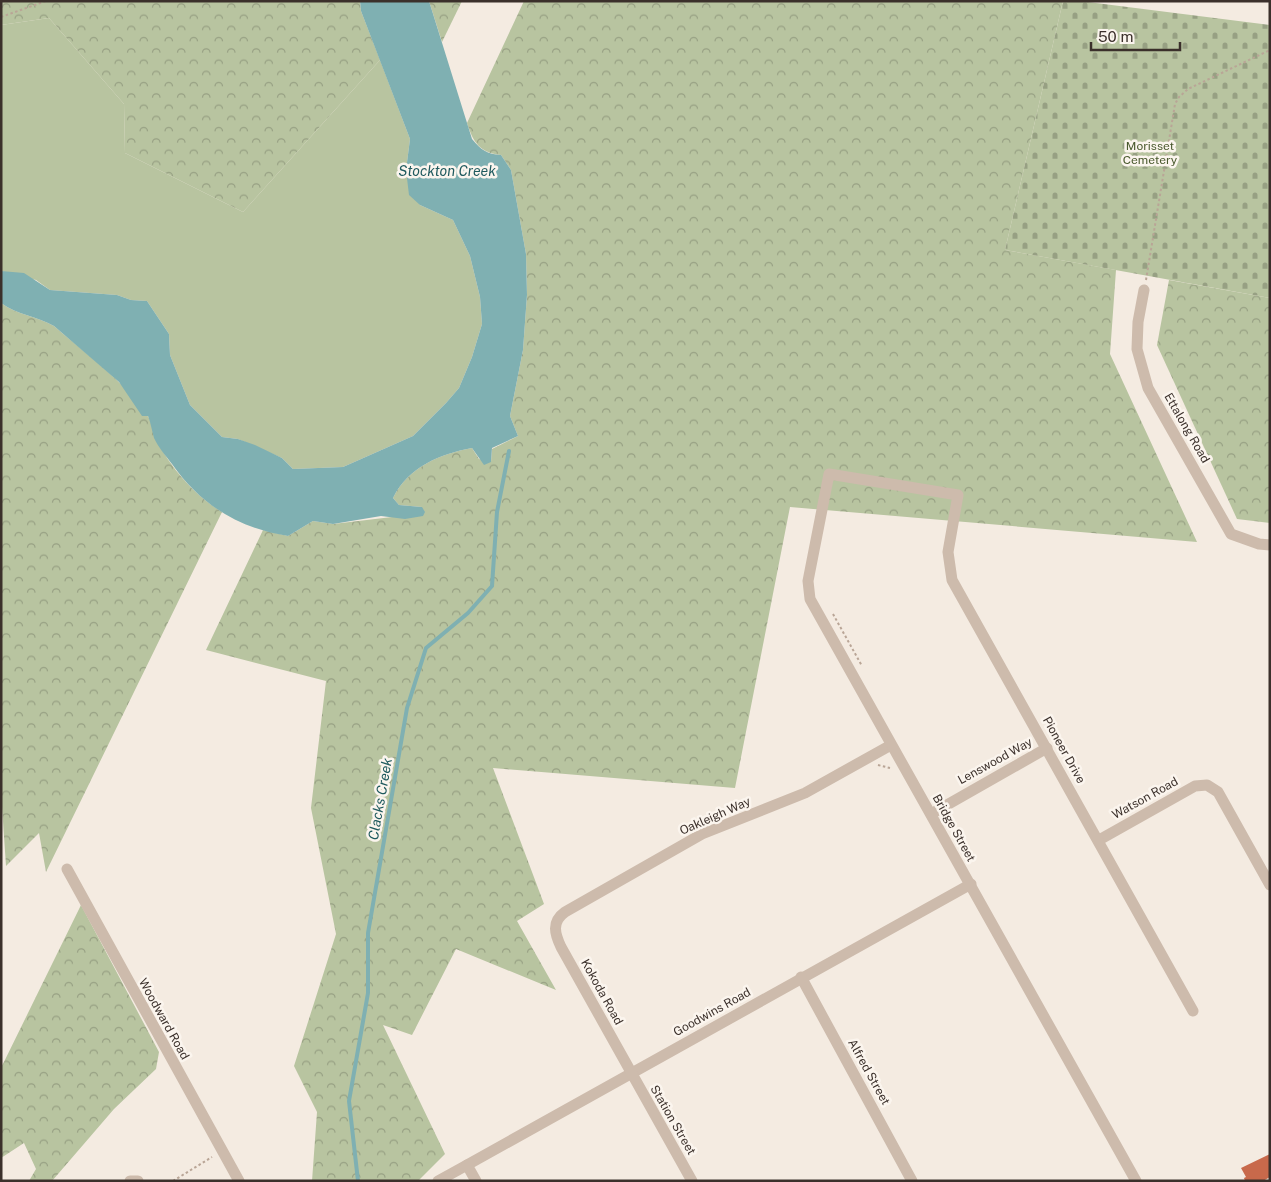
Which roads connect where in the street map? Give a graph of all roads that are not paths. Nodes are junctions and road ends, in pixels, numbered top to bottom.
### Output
1 (1144, 290) road end
2 (958, 494) joint
3 (1270, 545) edge
4 (891, 745) junction
5 (1048, 748) junction
6 (931, 814) junction
7 (1099, 840) junction
8 (67, 870) dead end
9 (971, 884) junction
10 (1270, 885) edge
11 (556, 922) joint
12 (801, 977) junction
13 (1194, 1011) dead end
14 (630, 1074) junction
15 (467, 1164) junction
16 (130, 1181) edge
17 (138, 1181) edge
18 (239, 1181) edge
19 (438, 1181) edge
20 (476, 1181) edge
21 (692, 1181) edge
22 (912, 1181) edge
23 (1136, 1181) edge

1 - 3 street, Ettalong Road
2 - 4 street, Bridge Street
2 - 5 street, Pioneer Drive
4 - 6 street, Bridge Street
4 - 11 street, Oakleigh Way
5 - 6 street, Lenswood Way
5 - 7 street, Pioneer Drive
6 - 9 street, Bridge Street
7 - 10 street, Watson Road
7 - 13 street, Pioneer Drive
8 - 18 street, Woodward Road
9 - 12 street, Goodwins Road
9 - 23 street, Bridge Street
11 - 14 street, Kokoda Road
12 - 14 street, Goodwins Road
12 - 22 street, Alfred Street
14 - 15 street, Goodwins Road
14 - 21 street, Station Street
15 - 19 street, Goodwins Road
15 - 20 street
16 - 17 street

